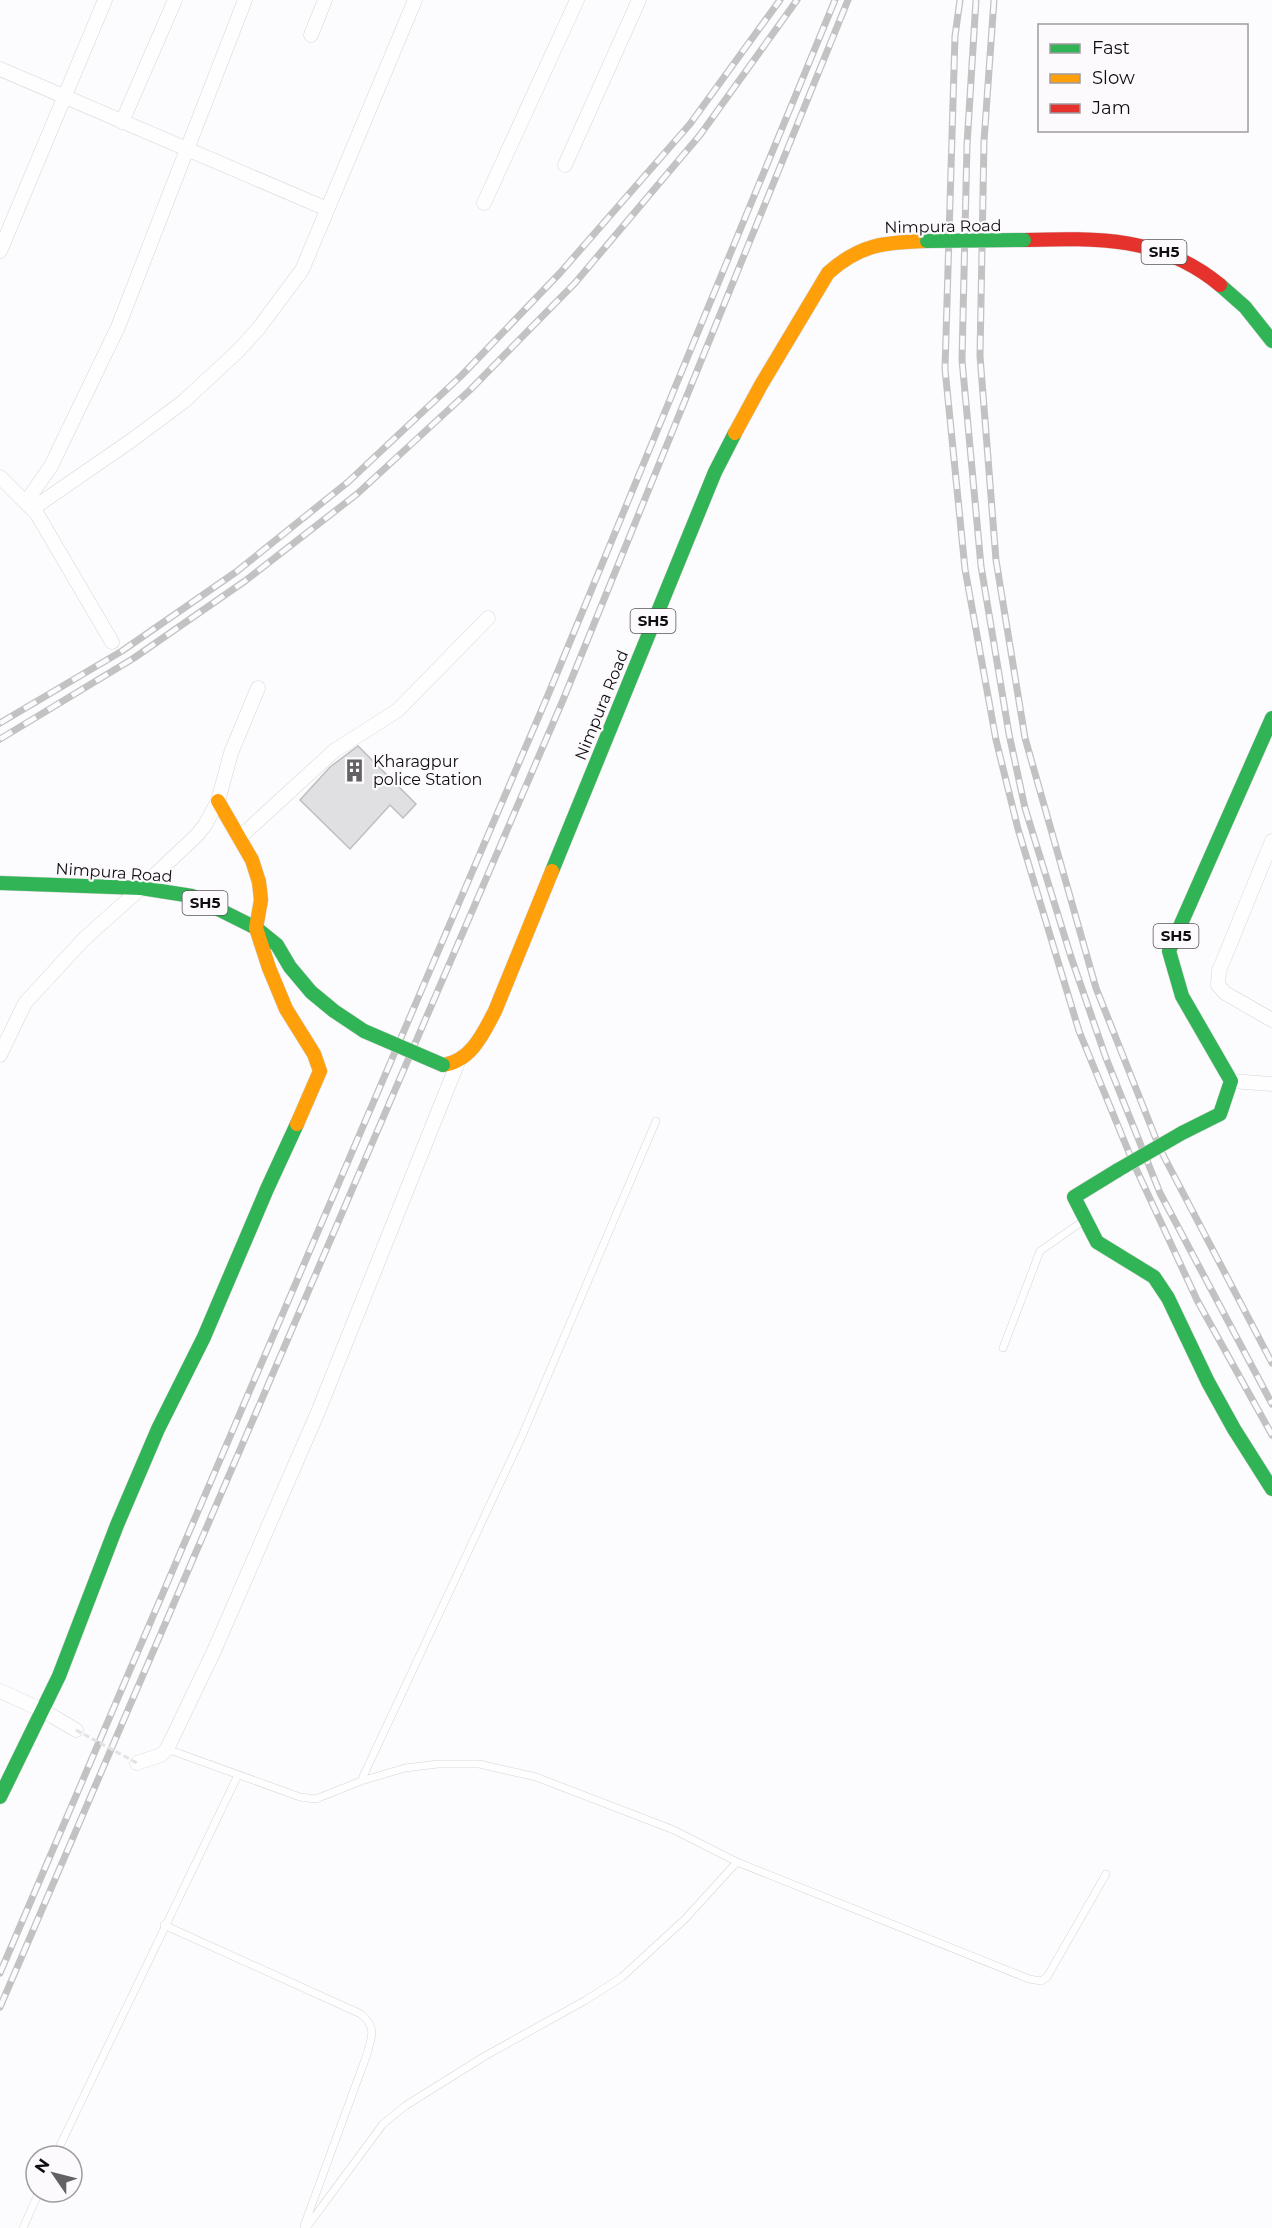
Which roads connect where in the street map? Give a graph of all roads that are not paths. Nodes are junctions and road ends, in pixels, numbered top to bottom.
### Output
1 (105, 0) edge
2 (175, 0) edge
3 (245, 0) edge
4 (325, 0) edge
5 (415, 0) edge
6 (577, 0) edge
7 (639, 0) edge
8 (311, 35) dead end
9 (0, 69) edge
10 (64, 97) junction
11 (122, 122) junction
12 (187, 149) junction
13 (565, 165) dead end
14 (484, 204) dead end
15 (327, 209) junction
16 (0, 251) edge
17 (1272, 341) edge
18 (0, 477) edge
19 (29, 505) junction
20 (488, 618) dead end
21 (112, 642) dead end
22 (258, 688) dead end
23 (1272, 718) edge
24 (218, 801) junction
25 (239, 838) junction
26 (1272, 841) edge
27 (0, 883) edge
28 (141, 888) junction
29 (256, 928) junction
30 (1272, 1020) edge
31 (0, 1055) edge
32 (458, 1062) junction
33 (1231, 1081) junction
34 (1272, 1084) edge
35 (656, 1121) dead end
36 (1085, 1219) junction
37 (1003, 1348) dead end
38 (1272, 1489) edge
39 (0, 1691) edge
40 (42, 1710) junction
41 (76, 1730) road end
42 (167, 1749) junction
43 (137, 1762) road end
44 (238, 1775) junction
45 (361, 1781) junction
46 (0, 1797) edge
47 (737, 1862) junction
48 (1107, 1874) dead end
49 (164, 1925) junction
50 (61, 2144) edge
51 (33, 2204) edge
52 (22, 2228) edge
53 (304, 2228) edge

1 - 10 street
2 - 11 street
3 - 12 street
4 - 8 street
5 - 15 street
6 - 14 street
7 - 13 street
9 - 10 street
10 - 11 street
10 - 16 street
11 - 12 street
12 - 15 street
12 - 19 street
15 - 19 street
17 - 32 main road, Nimpura Road / SH5, bridge
18 - 19 street
19 - 21 street
20 - 25 street
22 - 24 street
23 - 33 main road, SH5
24 - 25 main road
24 - 28 street
25 - 29 main road
26 - 30 street
27 - 28 main road, Nimpura Road / SH5
28 - 29 main road, Nimpura Road / SH5
28 - 31 street
29 - 32 main road, Nimpura Road / SH5, bridge
29 - 40 main road
32 - 42 street
33 - 34 street
33 - 36 main road, bridge
35 - 45 lane
36 - 37 lane
36 - 38 main road
39 - 40 street
40 - 41 street
40 - 46 main road
42 - 43 street
42 - 44 lane
44 - 45 lane
44 - 49 lane
45 - 47 lane
47 - 48 lane
47 - 53 lane
49 - 50 lane
49 - 53 lane
51 - 52 lane

